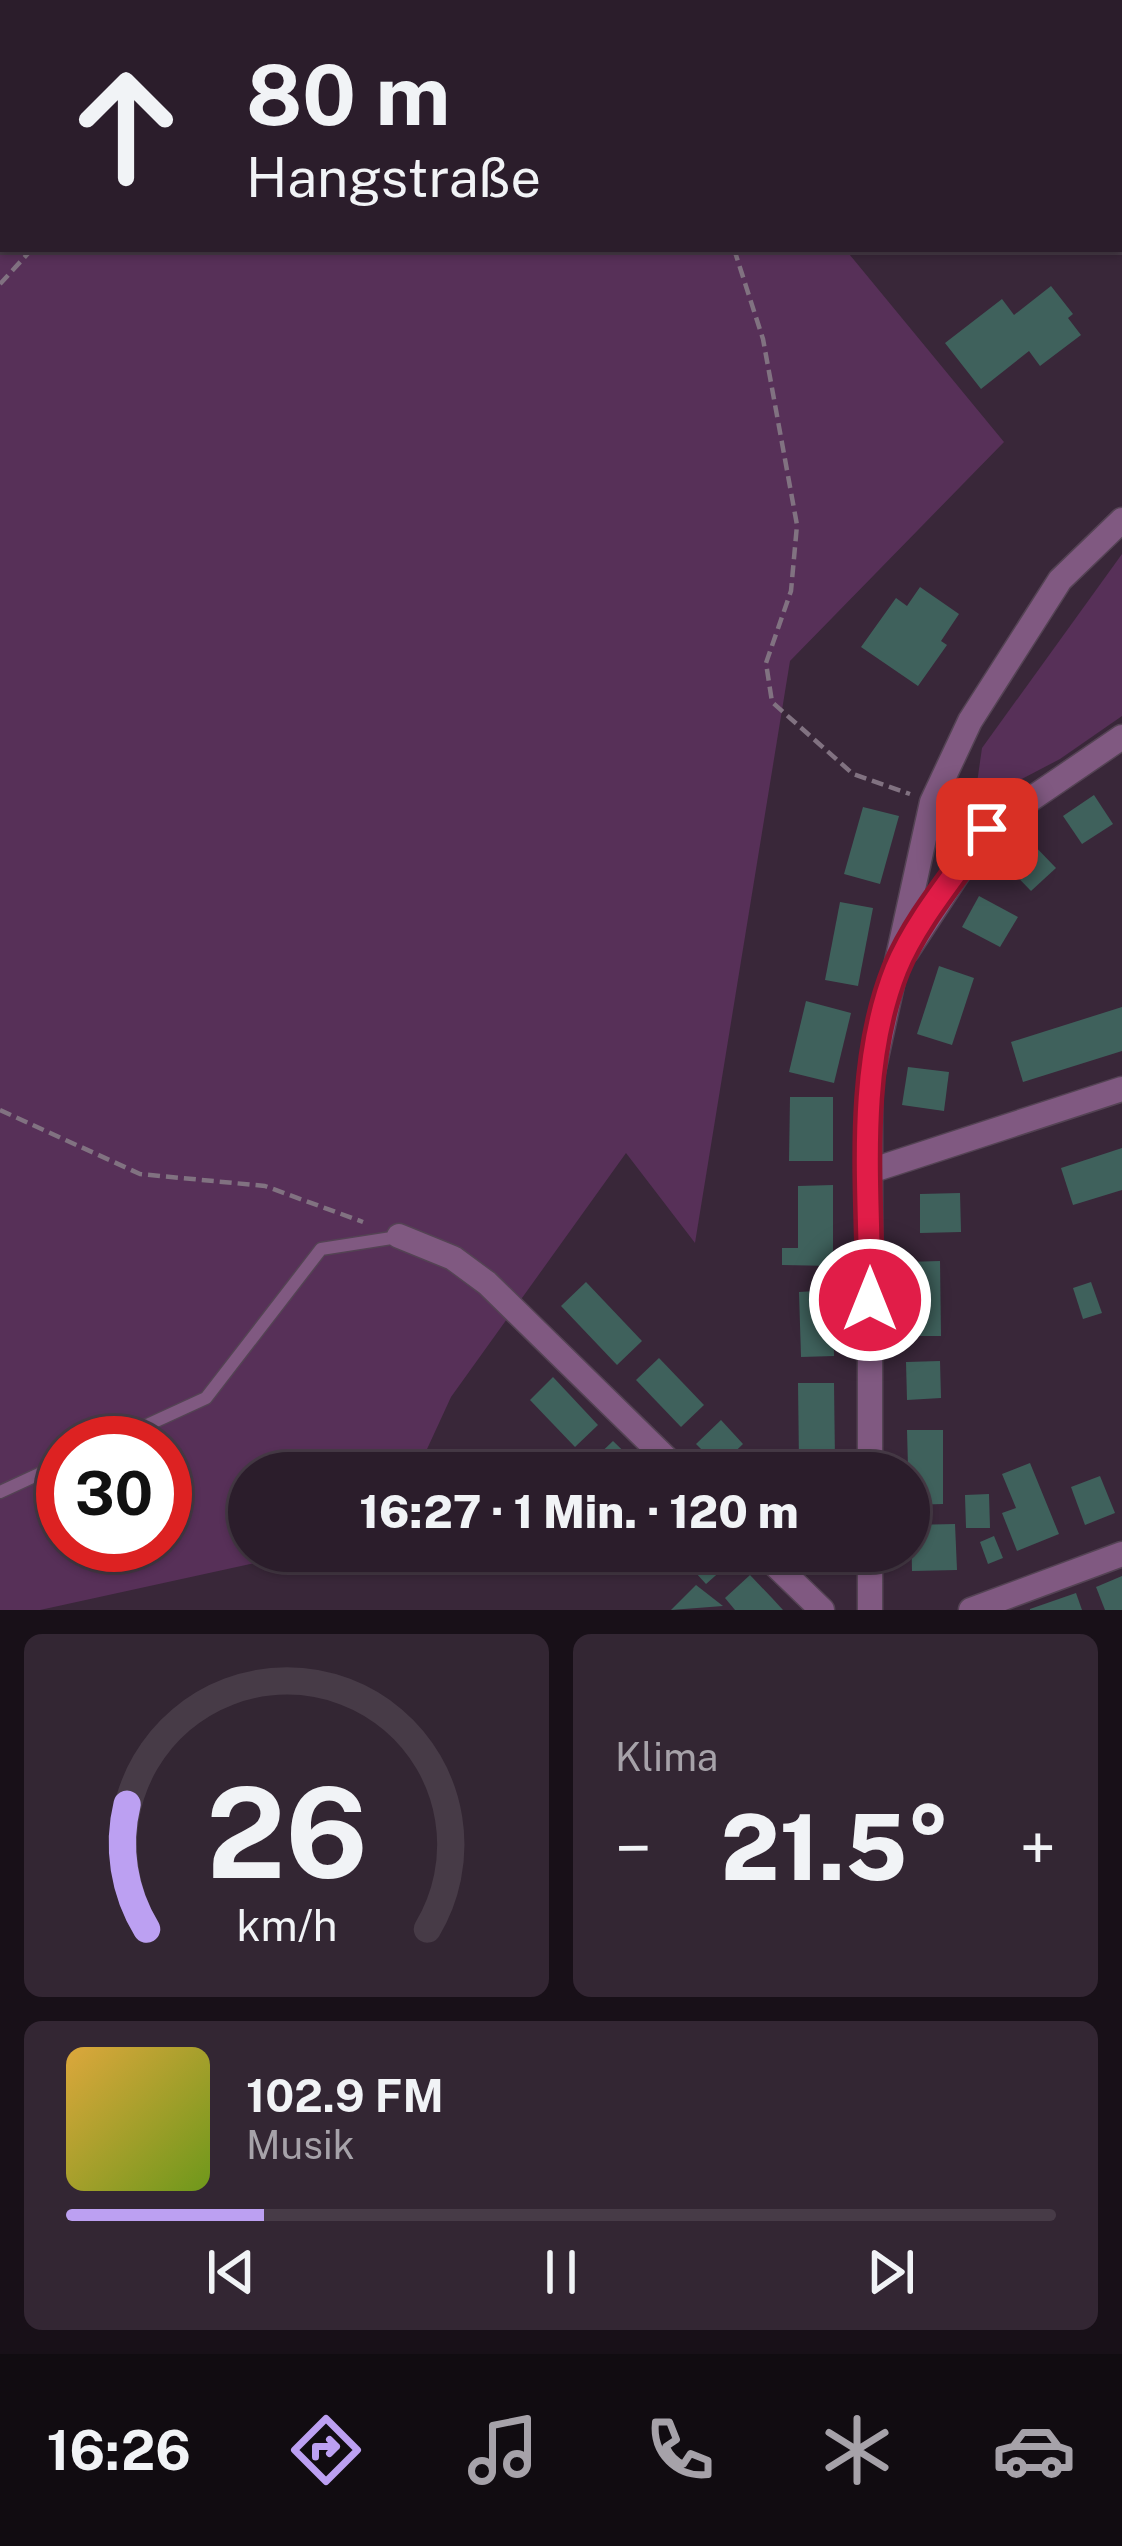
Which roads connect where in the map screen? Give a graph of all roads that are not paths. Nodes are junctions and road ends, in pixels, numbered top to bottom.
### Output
1 (1122, 520) edge
2 (1122, 736) edge
3 (897, 968) junction
4 (1122, 1090) edge
5 (870, 1171) junction
6 (400, 1236) joint
7 (167, 1416) edge
8 (660, 1452) edge
9 (870, 1452) edge
10 (36, 1475) edge
11 (0, 1492) edge
12 (1122, 1554) edge
13 (783, 1572) edge
14 (870, 1572) edge
15 (822, 1610) edge
16 (870, 1610) edge
17 (971, 1610) edge

1 - 3 street
2 - 3 street
3 - 5 street
4 - 5 street
5 - 9 street
6 - 7 lane
6 - 8 street
10 - 11 lane
12 - 17 street
13 - 15 street
14 - 16 street

